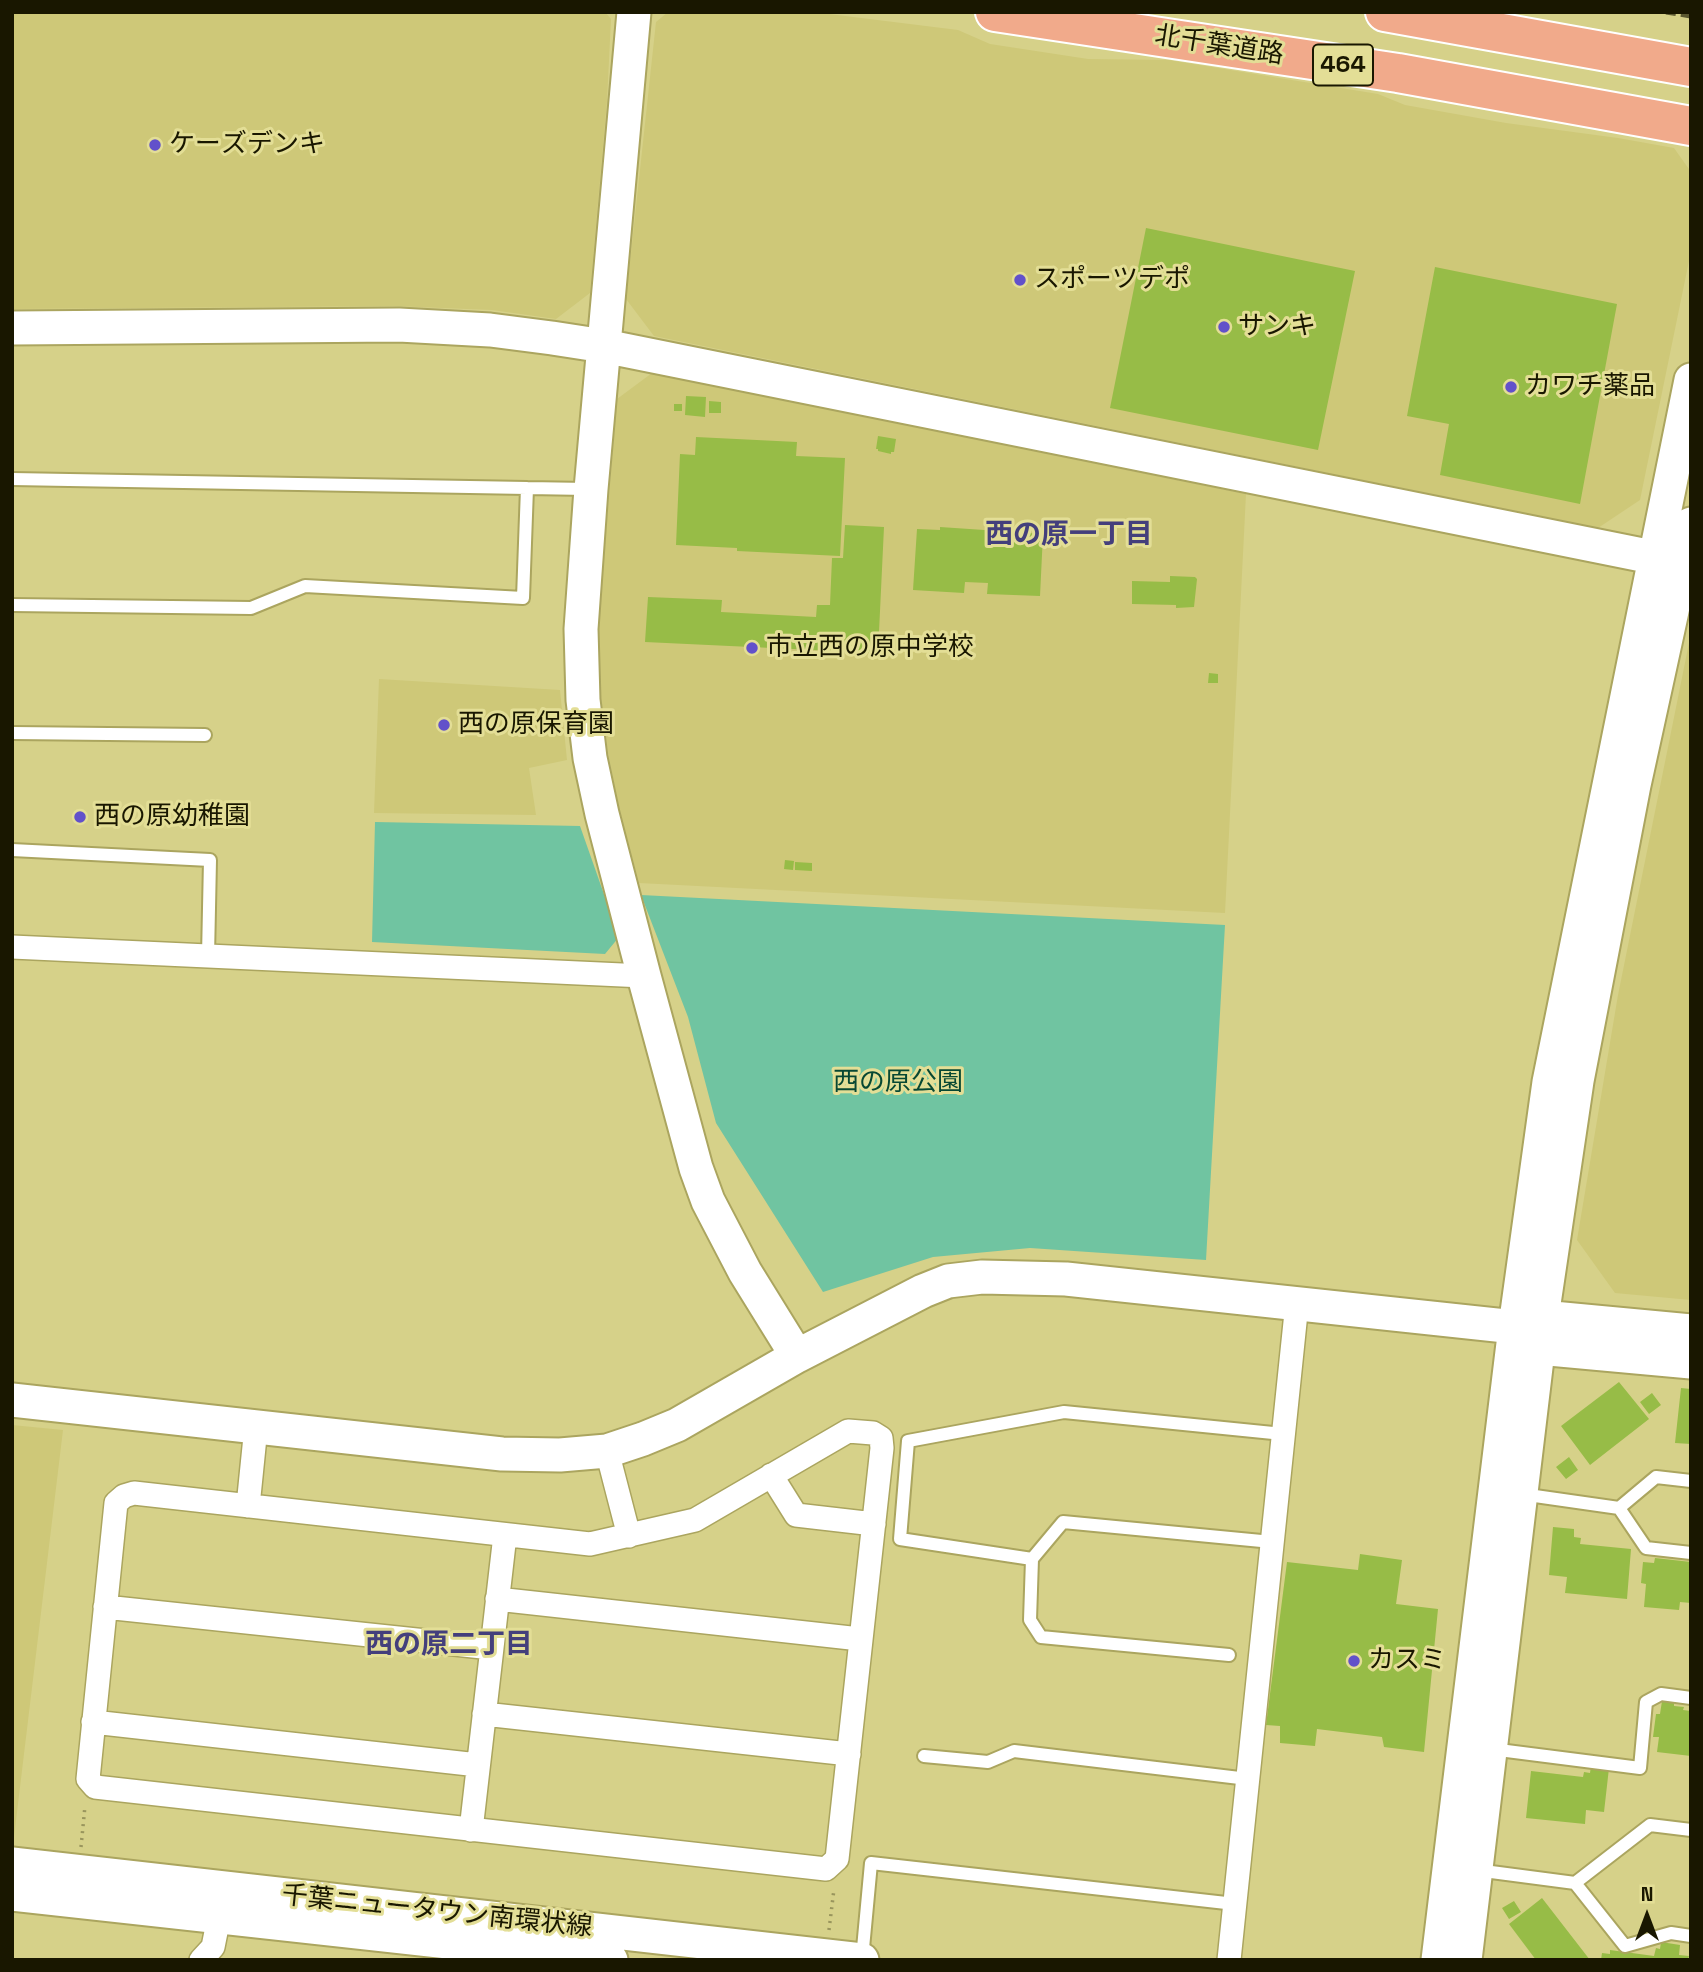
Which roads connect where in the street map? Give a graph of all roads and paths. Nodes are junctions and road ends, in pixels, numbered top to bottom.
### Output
1 (634, 12) edge
2 (995, 12) edge
3 (1385, 12) edge
4 (1691, 67) edge
5 (1691, 126) edge
6 (12, 328) edge
7 (604, 346) junction
8 (1691, 380) edge
9 (12, 479) edge
10 (527, 488) junction
11 (591, 489) junction
12 (1691, 524) edge
13 (1669, 561) junction
14 (12, 605) edge
15 (12, 733) edge
16 (205, 735) dead end
17 (12, 850) edge
18 (12, 947) edge
19 (208, 956) junction
20 (644, 976) junction
21 (1297, 1303) junction
22 (1532, 1331) junction
23 (1691, 1331) edge
24 (797, 1356) junction
25 (1691, 1362) edge
26 (12, 1400) edge
27 (256, 1427) junction
28 (1283, 1434) junction
29 (607, 1451) junction
30 (771, 1475) junction
31 (1691, 1481) edge
32 (1521, 1494) junction
33 (248, 1506) junction
34 (1619, 1508) junction
35 (874, 1524) junction
36 (505, 1535) junction
37 (629, 1535) junction
38 (1272, 1542) junction
39 (1691, 1553) edge
40 (1032, 1559) junction
41 (497, 1599) junction
42 (105, 1607) junction
43 (860, 1639) junction
44 (492, 1648) junction
45 (1229, 1655) dead end
46 (1691, 1698) edge
47 (484, 1714) junction
48 (93, 1722) junction
49 (1490, 1749) junction
50 (849, 1754) junction
51 (924, 1756) dead end
52 (478, 1765) junction
53 (88, 1779) junction
54 (1248, 1779) junction
55 (471, 1830) junction
56 (1691, 1830) edge
57 (837, 1859) junction
58 (12, 1864) edge
59 (1476, 1870) junction
60 (78, 1872) junction
61 (1575, 1883) junction
62 (12, 1894) edge
63 (1235, 1904) junction
64 (219, 1916) junction
65 (1691, 1936) edge
66 (826, 1956) junction
67 (201, 1960) edge
68 (611, 1960) edge
69 (862, 1960) edge
70 (1229, 1960) edge
71 (1438, 1960) edge
72 (1465, 1960) edge

1 - 7 street
2 - 5 highway, 北千葉道路 / 464
3 - 4 highway, 464
6 - 7 street
7 - 11 street
7 - 13 street
8 - 13 street
9 - 10 lane
10 - 11 lane
10 - 14 lane
11 - 20 street
12 - 13 street
13 - 22 street
15 - 16 lane
17 - 19 lane
18 - 19 street
19 - 20 street
20 - 24 street
21 - 22 street
21 - 24 street
21 - 28 street
22 - 23 street
22 - 25 street
22 - 32 street
22 - 71 street
24 - 29 street
26 - 27 street
27 - 29 street
27 - 33 street
28 - 38 street
28 - 40 lane
29 - 37 street
30 - 35 street
30 - 35 street
30 - 37 street
31 - 34 lane
32 - 34 lane
32 - 49 street
33 - 36 street
33 - 42 street
34 - 39 lane
35 - 43 street
36 - 37 street
36 - 41 street
38 - 40 lane
38 - 54 street
40 - 45 lane
41 - 43 street
41 - 44 street
42 - 44 street
42 - 48 street
43 - 50 street
44 - 47 street
46 - 49 lane
47 - 50 street
47 - 52 street
48 - 52 street
48 - 53 street
49 - 59 street
50 - 57 street
51 - 54 lane
52 - 55 street
53 - 55 street
53 - 60 path
54 - 63 street
55 - 57 street
56 - 61 lane
57 - 66 path
58 - 60 street, 千葉ニュータウン南環状線
59 - 61 lane
59 - 72 street
60 - 66 street, 千葉ニュータウン南環状線
61 - 65 lane
62 - 64 street, 千葉ニュータウン南環状線
63 - 69 lane
63 - 70 street
64 - 67 street
64 - 68 street, 千葉ニュータウン南環状線
66 - 69 street, 千葉ニュータウン南環状線

